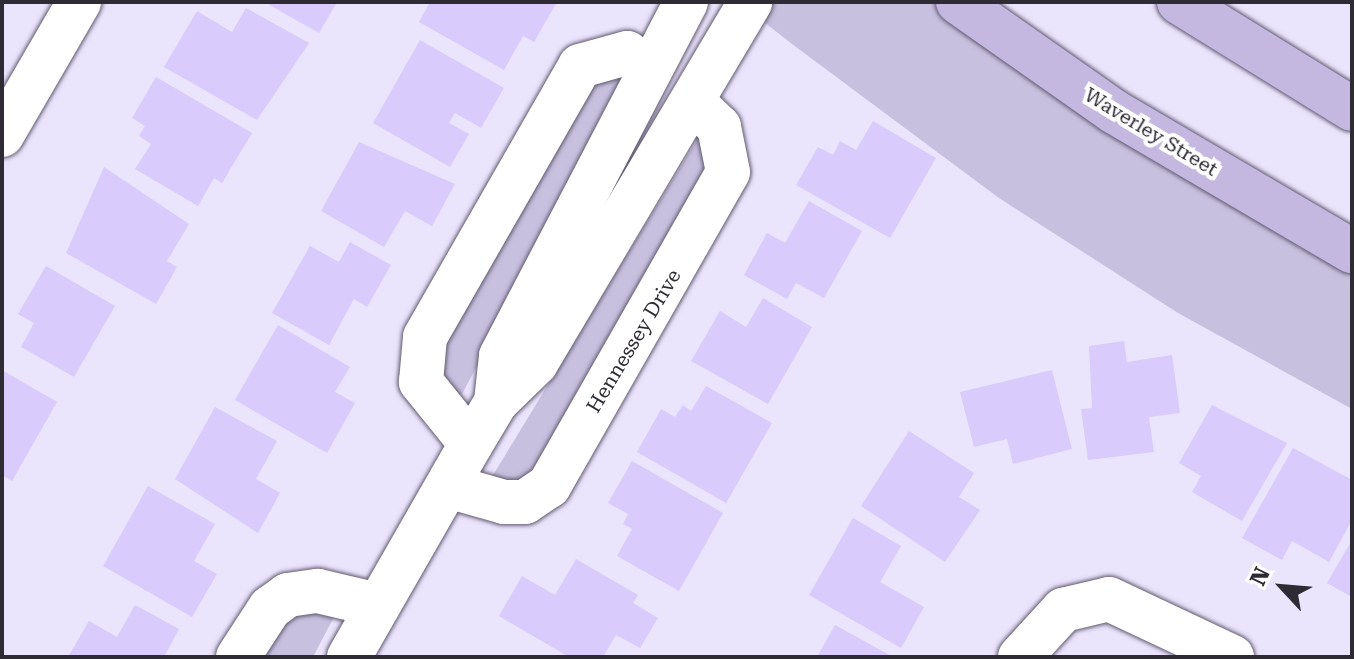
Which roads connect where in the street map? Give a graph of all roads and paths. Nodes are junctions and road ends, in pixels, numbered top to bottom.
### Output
1 (79, 2) edge
2 (686, 2) edge
3 (750, 2) edge
4 (958, 2) edge
5 (1179, 2) edge
6 (648, 67) junction
7 (692, 101) junction
8 (1352, 109) edge
9 (2, 135) edge
10 (1352, 251) edge
11 (496, 402) junction
12 (471, 444) junction
13 (448, 486) junction
14 (377, 605) junction
15 (350, 656) edge
16 (238, 657) edge
17 (1020, 657) edge
18 (1232, 657) edge

1 - 9 street
2 - 6 street
3 - 7 street
4 - 10 main road, Waverley Street
5 - 8 main road
6 - 11 street
6 - 12 street
7 - 11 street
7 - 13 street, Hennessey Drive
11 - 12 street
12 - 13 street
13 - 14 street
14 - 15 street
14 - 16 street
17 - 18 street

